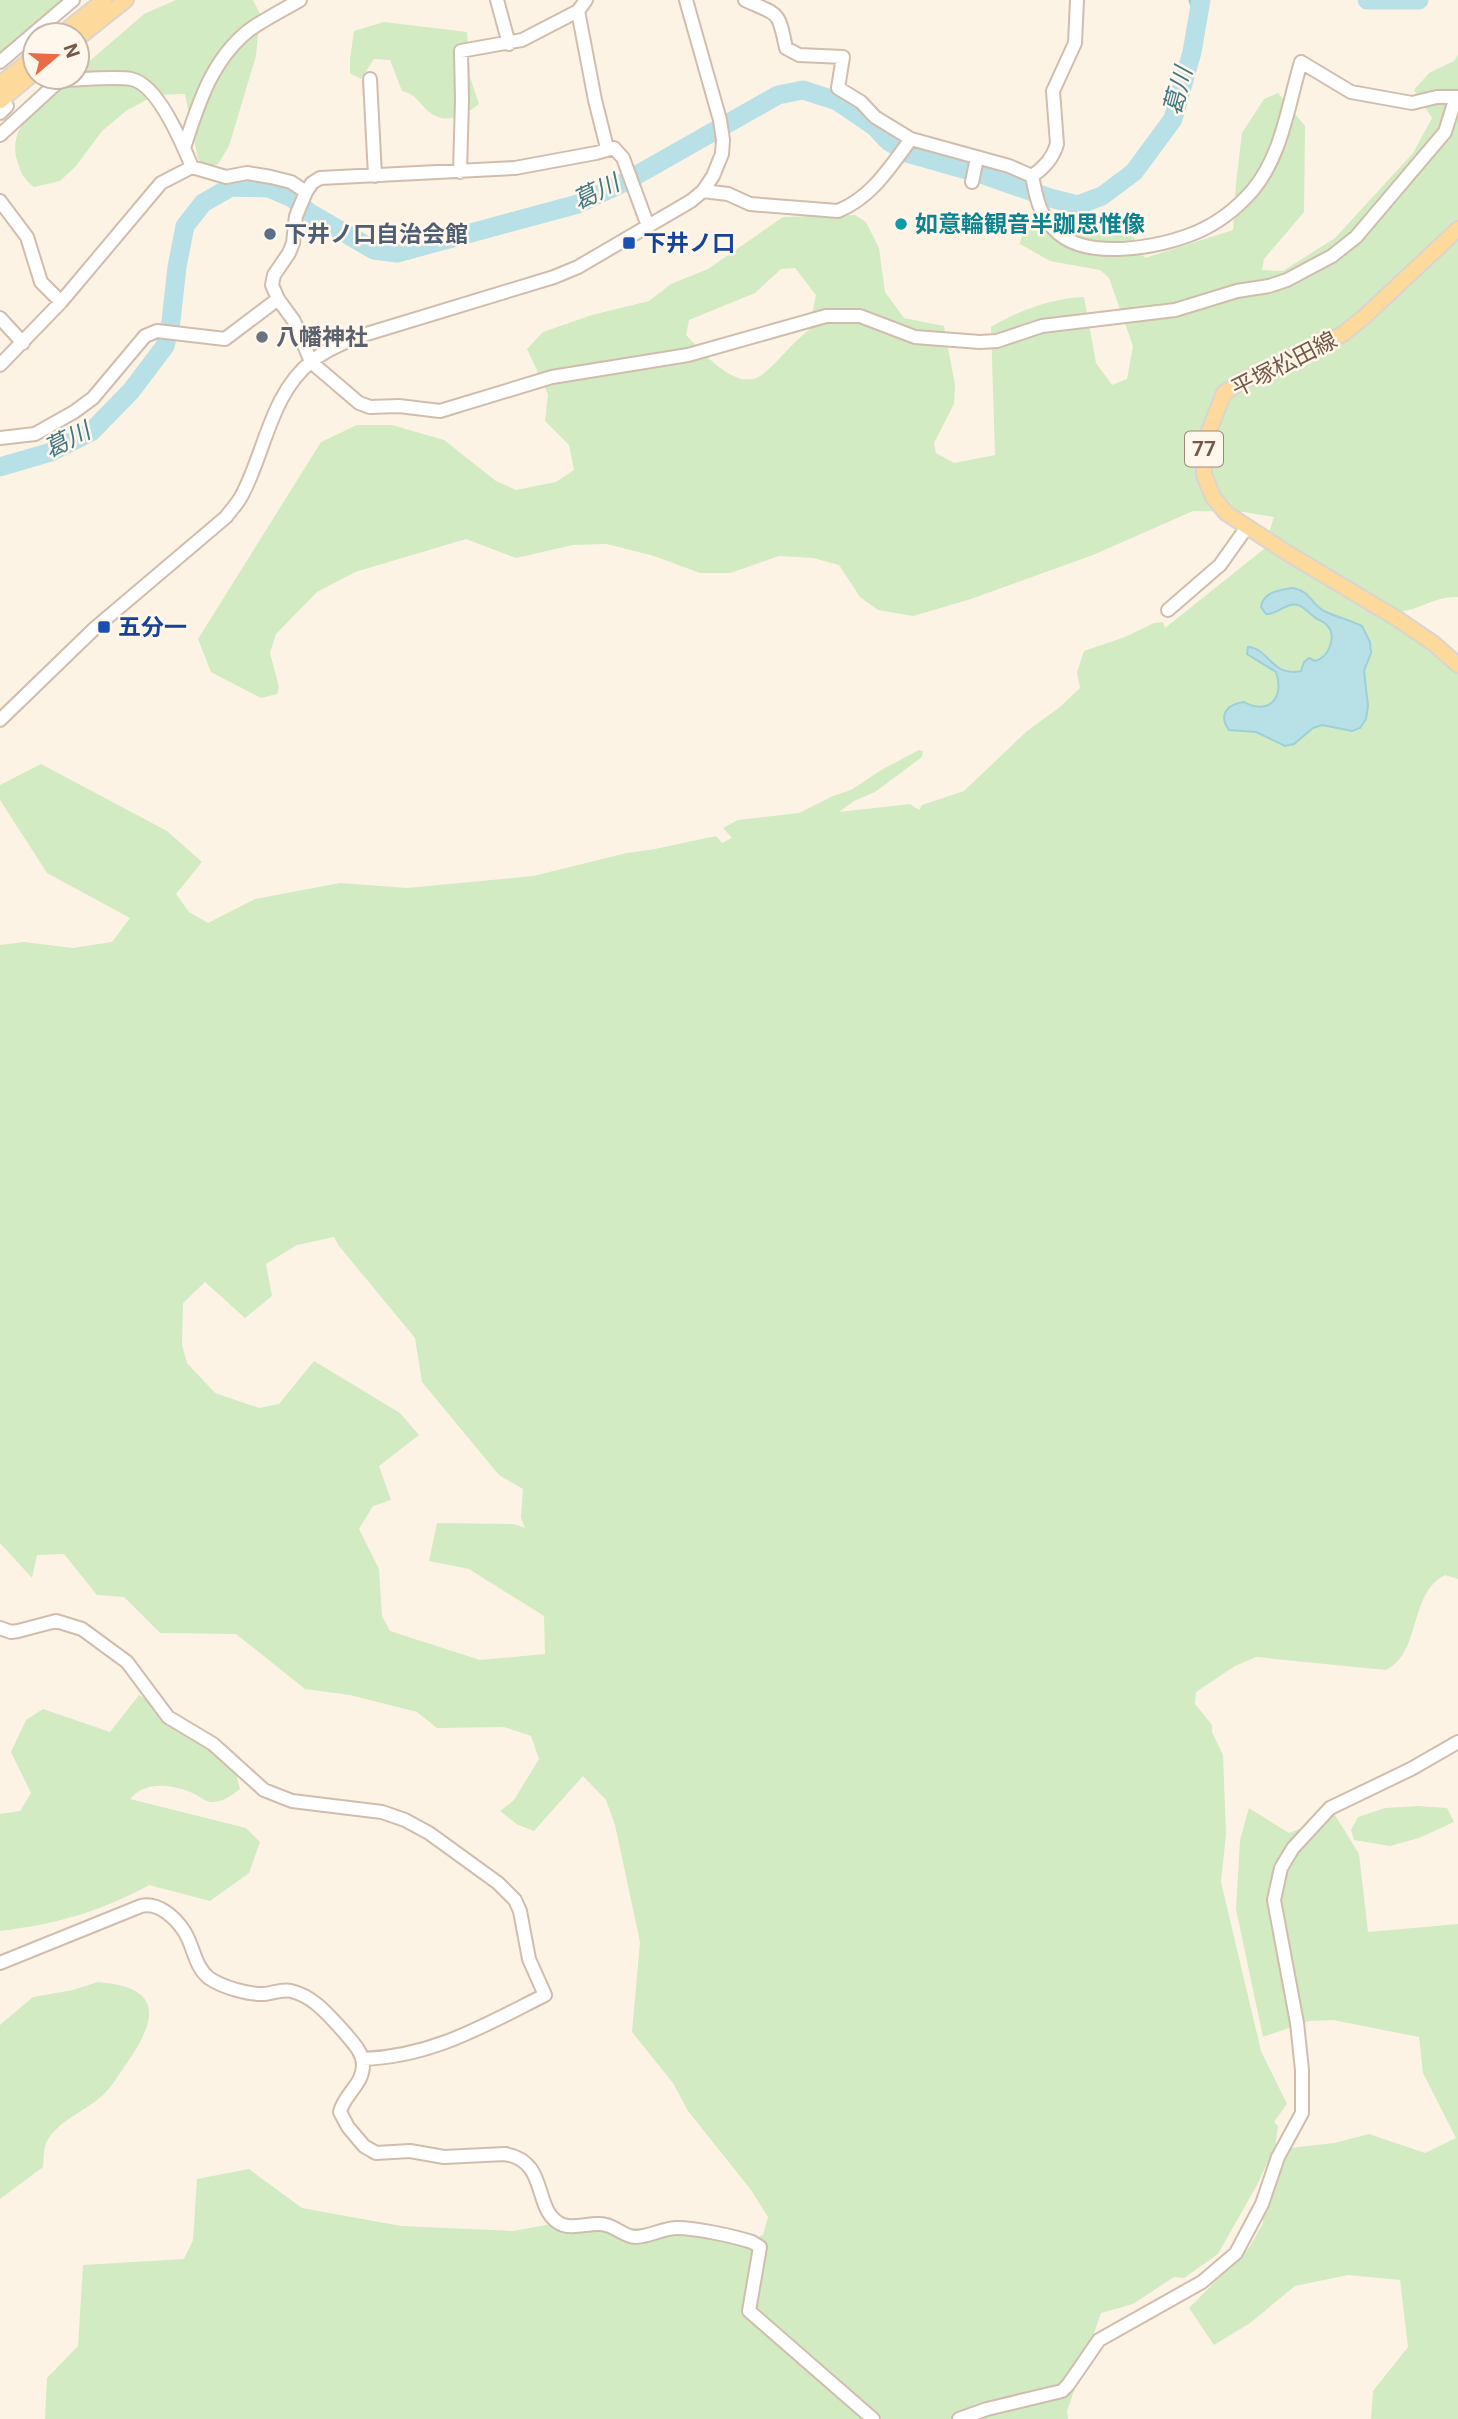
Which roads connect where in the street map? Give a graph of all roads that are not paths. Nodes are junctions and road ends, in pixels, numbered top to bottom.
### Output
1 (73, 0) edge
2 (104, 0) edge
3 (126, 0) edge
4 (300, 0) edge
5 (496, 0) edge
6 (686, 0) edge
7 (745, 0) edge
8 (1077, 0) edge
9 (582, 5) edge
10 (78, 21) edge
11 (91, 28) edge
12 (509, 44) junction
13 (1, 62) edge
14 (21, 67) edge
15 (370, 79) dead end
16 (0, 84) edge
17 (21, 87) edge
18 (1457, 97) edge
19 (2, 107) edge
20 (0, 135) edge
21 (910, 141) junction
22 (184, 148) junction
23 (607, 148) junction
24 (977, 158) junction
25 (192, 167) junction
26 (460, 172) junction
27 (375, 176) junction
28 (1033, 180) junction
29 (972, 182) dead end
30 (703, 191) junction
31 (306, 192) junction
32 (0, 201) edge
33 (648, 226) junction
34 (1458, 229) edge
35 (278, 299) junction
36 (61, 302) junction
37 (0, 318) edge
38 (23, 343) junction
39 (311, 362) junction
40 (0, 365) edge
41 (0, 438) edge
42 (1247, 527) junction
43 (1168, 610) dead end
44 (1458, 665) edge
45 (0, 720) edge
46 (0, 1628) edge
47 (1458, 1742) edge
48 (0, 1963) edge
49 (362, 2059) junction
50 (873, 2419) edge
51 (959, 2419) edge

1 - 13 street
2 - 10 main road
3 - 11 main road
4 - 22 street
5 - 12 street
6 - 30 street
7 - 21 street
8 - 28 street
9 - 12 street
9 - 23 street
12 - 26 street
14 - 16 main road
15 - 27 street
17 - 19 main road
18 - 28 street
18 - 39 street
20 - 22 street
21 - 24 street
21 - 30 street
22 - 25 street
23 - 26 street
23 - 33 street
24 - 28 street
24 - 29 street
25 - 31 street
25 - 36 street
26 - 27 street
27 - 31 street
30 - 33 street
31 - 35 street
32 - 36 street
33 - 39 street
34 - 42 main road, 平塚松田線 / 77
35 - 39 street
35 - 41 street
36 - 38 street
37 - 38 street
38 - 40 street
39 - 45 street
42 - 43 street
42 - 44 main road, 平塚松田線 / 77
46 - 49 street
47 - 51 street
48 - 49 street
49 - 50 street

